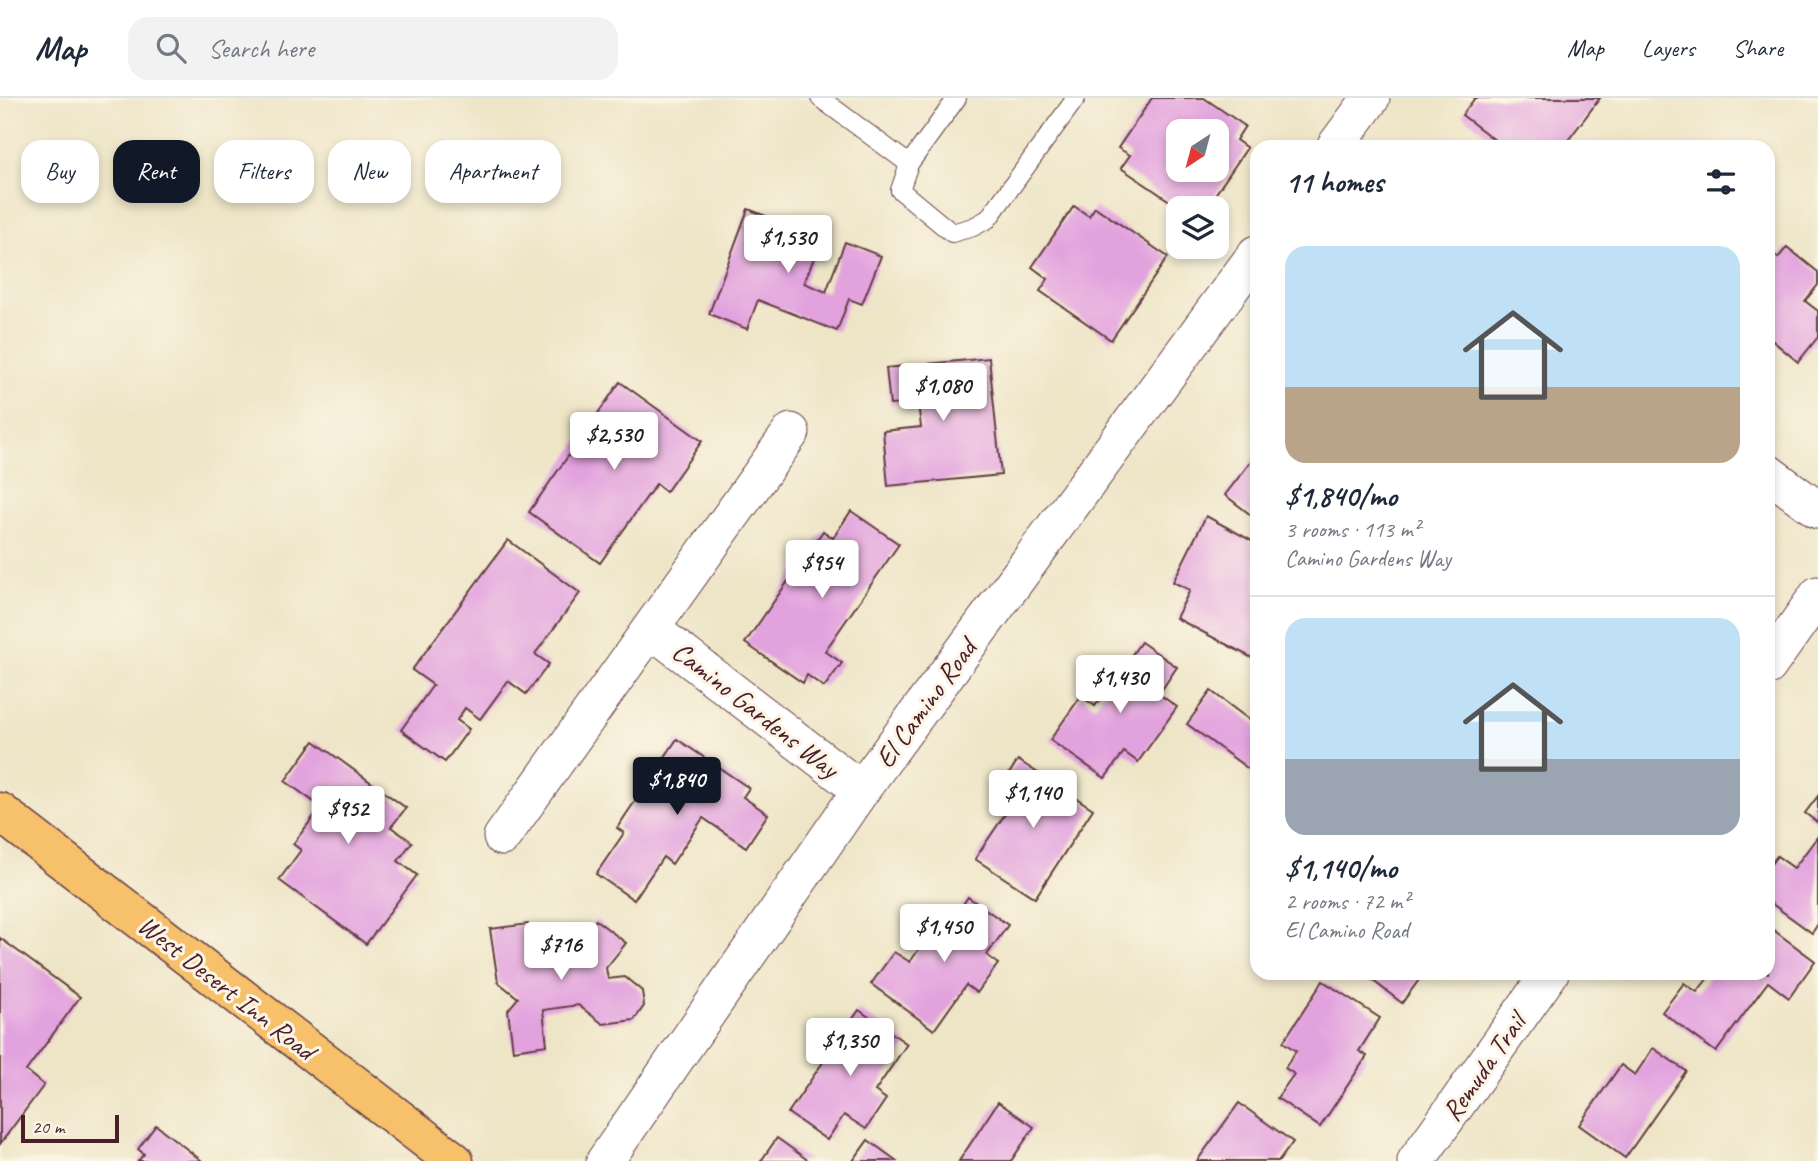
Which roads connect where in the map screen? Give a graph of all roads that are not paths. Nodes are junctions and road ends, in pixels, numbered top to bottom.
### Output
1 (820, 98) edge
2 (957, 98) edge
3 (1076, 98) edge
4 (1371, 98) edge
5 (1340, 140) edge
6 (909, 164) junction
7 (1250, 262) edge
8 (791, 432) dead end
9 (1775, 478) edge
10 (1818, 510) edge
11 (1818, 595) edge
12 (651, 629) junction
13 (1775, 656) edge
14 (861, 790) junction
15 (0, 812) edge
16 (502, 837) dead end
17 (1545, 980) edge
18 (454, 1161) edge
19 (605, 1161) edge
20 (1416, 1161) edge

1 - 6 lane
2 - 6 lane
3 - 6 lane
4 - 5 street
7 - 14 street, El Camino Road
8 - 12 street, Camino Gardens Way
9 - 10 street
11 - 13 street
12 - 14 street, Camino Gardens Way
12 - 16 street, Camino Gardens Way
14 - 19 street, El Camino Road
15 - 18 main road, West Desert Inn Road
17 - 20 street, Remuda Trail

